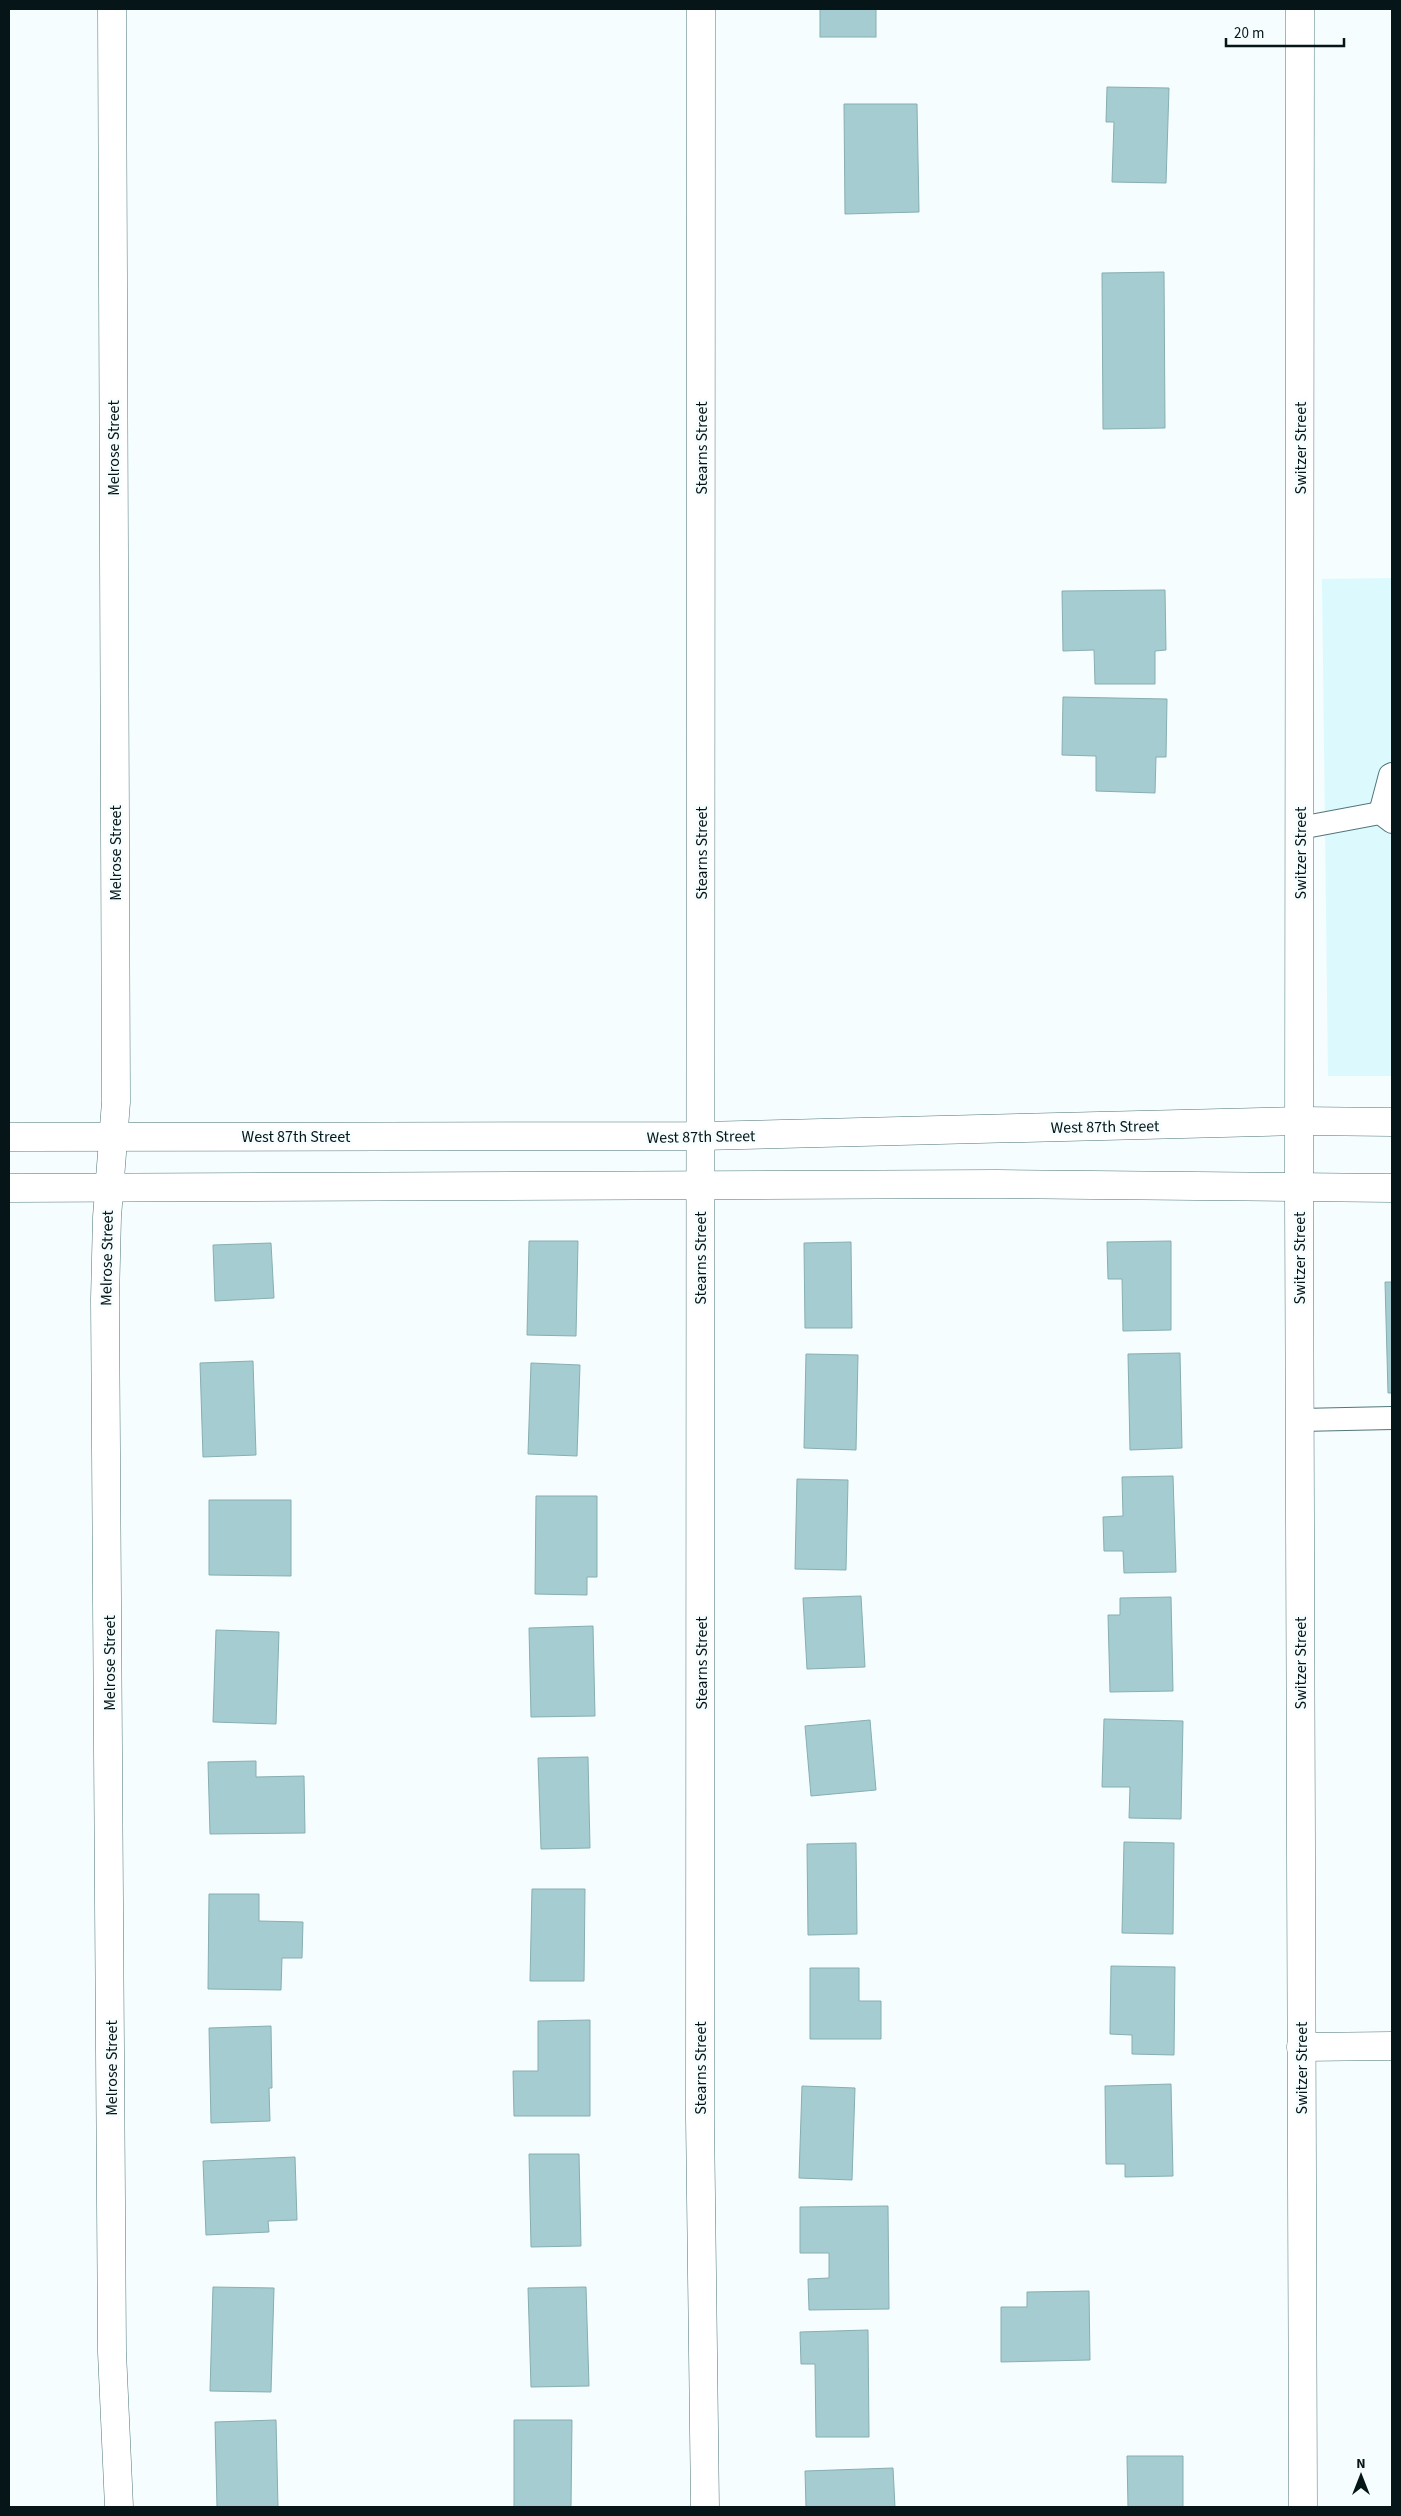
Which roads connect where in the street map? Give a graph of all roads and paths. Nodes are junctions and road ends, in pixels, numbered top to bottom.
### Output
1 (112, 9) edge
2 (701, 9) edge
3 (1300, 9) edge
4 (1392, 774) edge
5 (1386, 817) edge
6 (1300, 828) junction
7 (1300, 1121) junction
8 (1392, 1122) edge
9 (112, 1136) junction
10 (702, 1136) junction
11 (9, 1137) edge
12 (699, 1185) junction
13 (9, 1188) edge
14 (109, 1188) junction
15 (1299, 1188) junction
16 (1392, 1188) edge
17 (1392, 1418) edge
18 (1300, 1420) junction
19 (1392, 2046) edge
20 (1301, 2047) junction
21 (119, 2507) edge
22 (705, 2507) edge
23 (1304, 2507) edge

1 - 9 street, Melrose Street
2 - 10 street, Stearns Street
3 - 6 street, Switzer Street
4 - 5 lane
5 - 6 lane
6 - 7 street, Switzer Street
7 - 8 street, West 87th Street
7 - 10 street, West 87th Street
7 - 15 street, Switzer Street
9 - 10 street, West 87th Street
9 - 11 street, West 87th Street
9 - 14 street, Melrose Street
10 - 12 street, Stearns Street
12 - 14 street
12 - 15 street
12 - 22 street, Stearns Street
13 - 14 street
14 - 21 street, Melrose Street
15 - 16 street
15 - 18 street, Switzer Street
17 - 18 lane
18 - 20 street, Switzer Street
19 - 20 street
20 - 23 street, Switzer Street

